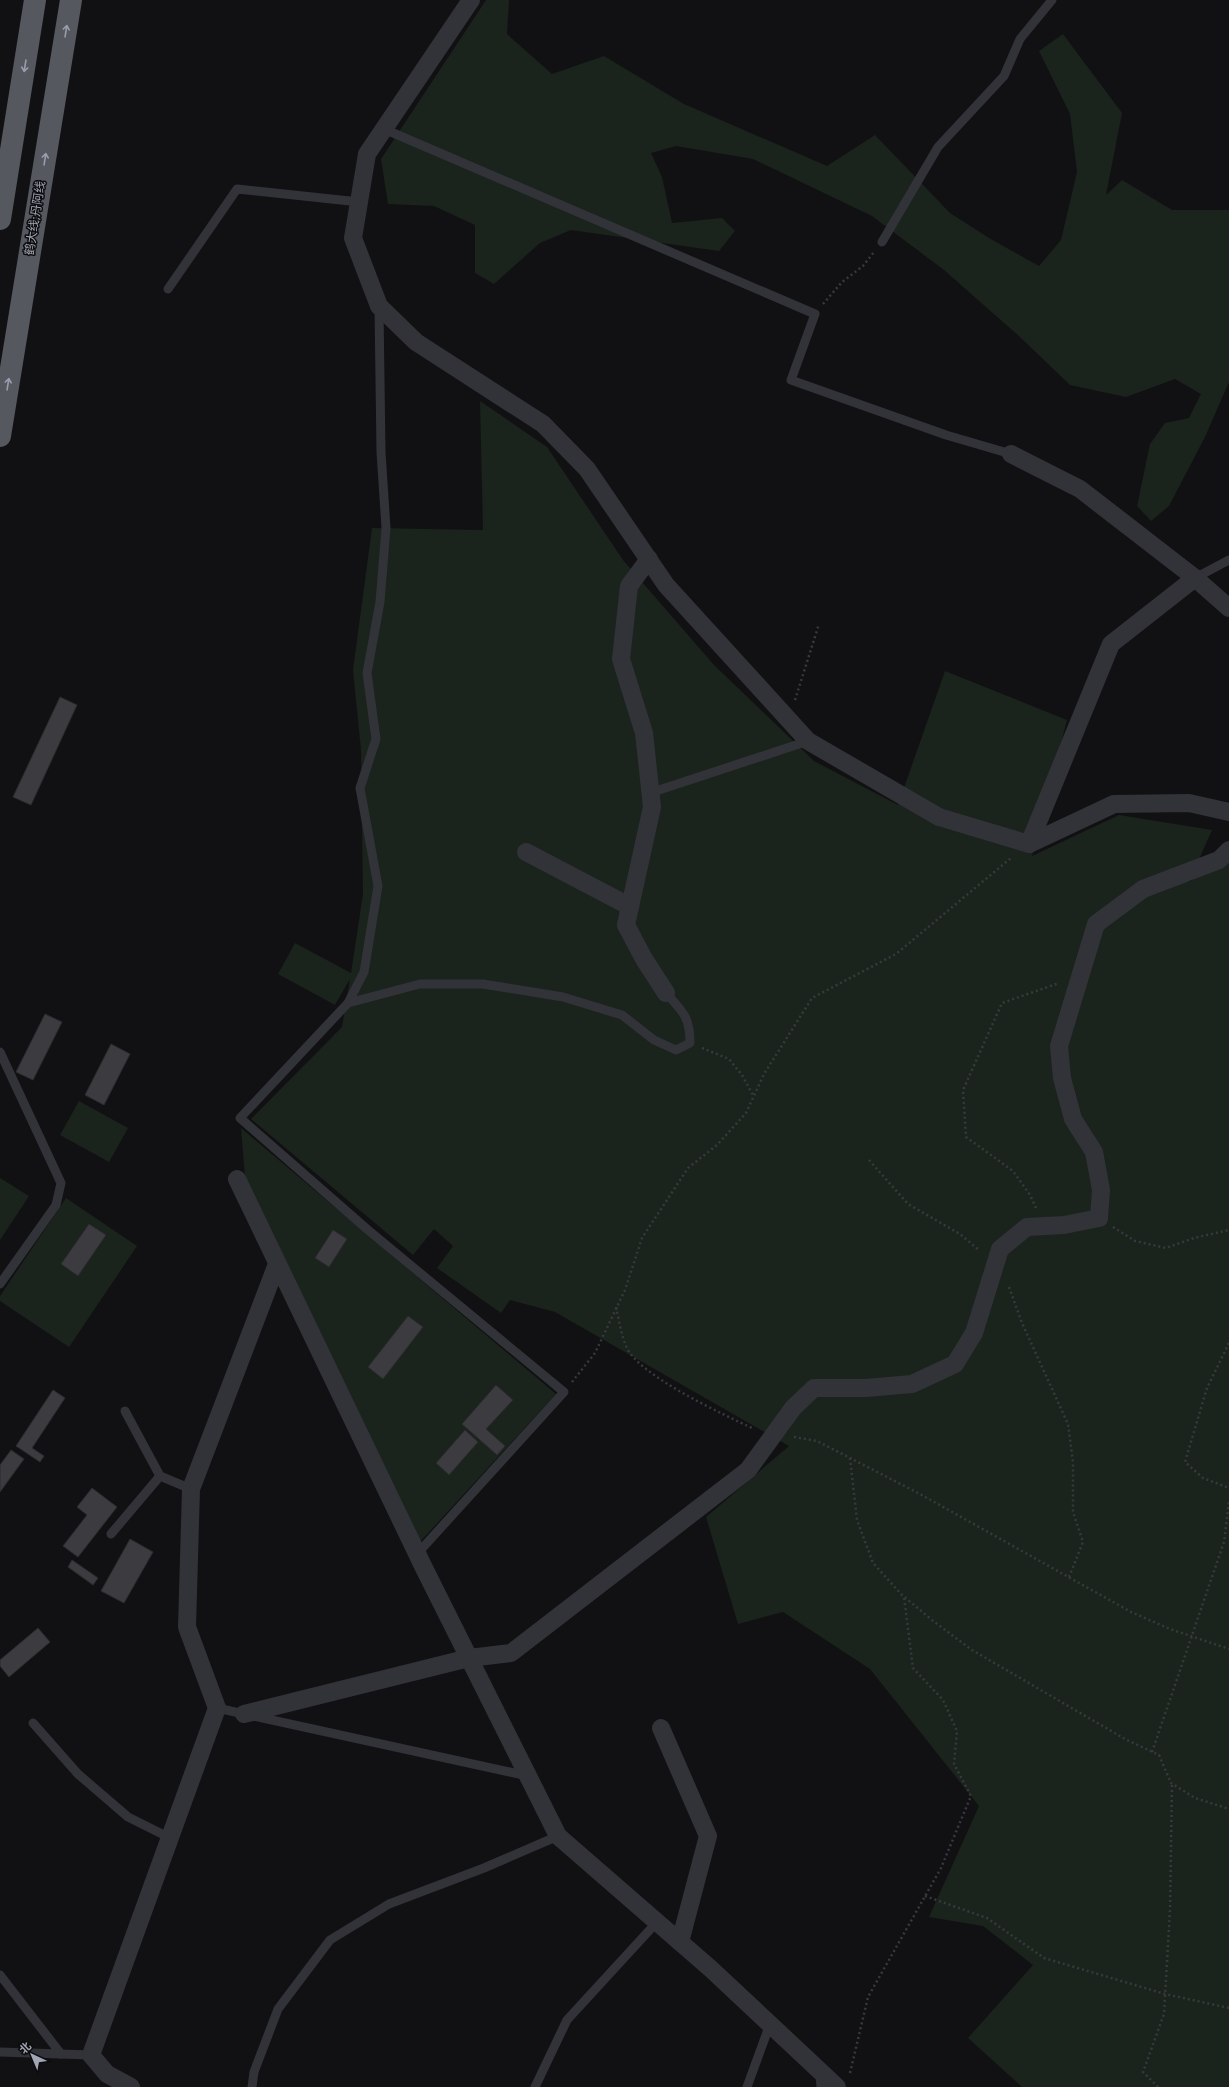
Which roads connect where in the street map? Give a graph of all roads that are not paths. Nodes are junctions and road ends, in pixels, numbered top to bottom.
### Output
1 (35, 0) edge
2 (71, 0) edge
3 (471, 0) edge
4 (1052, 0) edge
5 (384, 129) junction
6 (359, 202) junction
7 (0, 219) edge
8 (882, 242) road end
9 (168, 288) dead end
10 (379, 306) junction
11 (0, 436) edge
12 (1011, 454) joint
13 (649, 559) junction
14 (1229, 560) edge
15 (1195, 578) junction
16 (1229, 608) edge
17 (808, 741) junction
18 (650, 793) junction
19 (1229, 812) edge
20 (1028, 844) junction
21 (1229, 850) edge
22 (526, 852) dead end
23 (629, 906) junction
24 (666, 993) joint
25 (348, 1003) junction
26 (0, 1052) edge
27 (237, 1179) dead end
28 (278, 1264) junction
29 (0, 1284) edge
30 (125, 1411) dead end
31 (160, 1476) junction
32 (191, 1489) junction
33 (111, 1534) dead end
34 (418, 1554) junction
35 (469, 1658) junction
36 (218, 1708) junction
37 (244, 1714) junction
38 (33, 1723) dead end
39 (661, 1728) dead end
40 (528, 1776) junction
41 (558, 1836) junction
42 (170, 1838) junction
43 (657, 1922) junction
44 (680, 1942) junction
45 (0, 1975) edge
46 (770, 2024) junction
47 (0, 2052) edge
48 (61, 2054) junction
49 (91, 2055) junction
50 (820, 2079) edge
51 (843, 2083) edge
52 (131, 2087) edge
53 (252, 2087) edge
54 (535, 2087) edge
55 (747, 2087) edge

1 -> 7 highway
11 -> 2 highway, 鹤大线;丹阿线
3 - 5 street
4 - 8 lane
5 - 6 street
5 - 12 lane
6 - 9 lane
6 - 10 street
10 - 13 street
10 - 25 lane
12 - 15 street
13 - 17 street
13 - 18 street
14 - 15 lane
15 - 16 street
15 - 20 street
17 - 18 lane
17 - 20 street
18 - 23 street
19 - 20 street
21 - 35 street
22 - 23 street
23 - 24 street
24 - 25 lane
25 - 34 lane
26 - 29 lane
27 - 28 street
28 - 32 street
28 - 34 street
30 - 31 lane
31 - 32 lane
31 - 33 lane
32 - 36 street
34 - 35 street
35 - 37 street
35 - 40 street
36 - 37 lane
36 - 42 street
37 - 40 lane
38 - 42 lane
39 - 44 street
40 - 41 street
41 - 43 street
41 - 53 lane
42 - 49 street
43 - 44 street
43 - 54 lane
44 - 46 street
45 - 48 lane
46 - 50 street
46 - 55 lane
47 - 48 lane
48 - 49 lane
49 - 52 street
50 - 51 street

